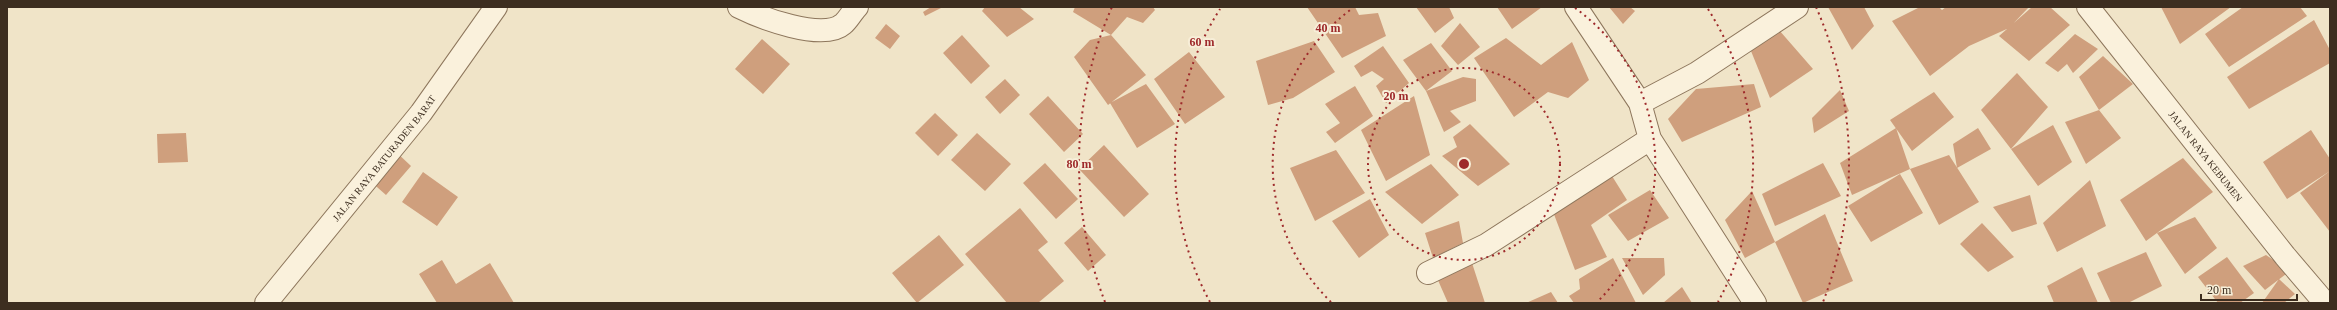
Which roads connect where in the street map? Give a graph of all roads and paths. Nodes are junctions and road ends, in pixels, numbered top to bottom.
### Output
1 (496, 7) edge
2 (739, 7) edge
3 (857, 7) edge
4 (1576, 7) edge
5 (1797, 7) edge
6 (2088, 7) edge
7 (1640, 103) junction
8 (1650, 139) junction
9 (1428, 273) dead end
10 (266, 303) edge
11 (1755, 303) edge
12 (2325, 303) edge

1 - 10 street, JALAN RAYA BATURADEN BARAT
2 - 3 street
4 - 7 street
5 - 7 street
6 - 12 street, JALAN RAYA KEBUMEN
7 - 8 street
8 - 9 street
8 - 11 street

